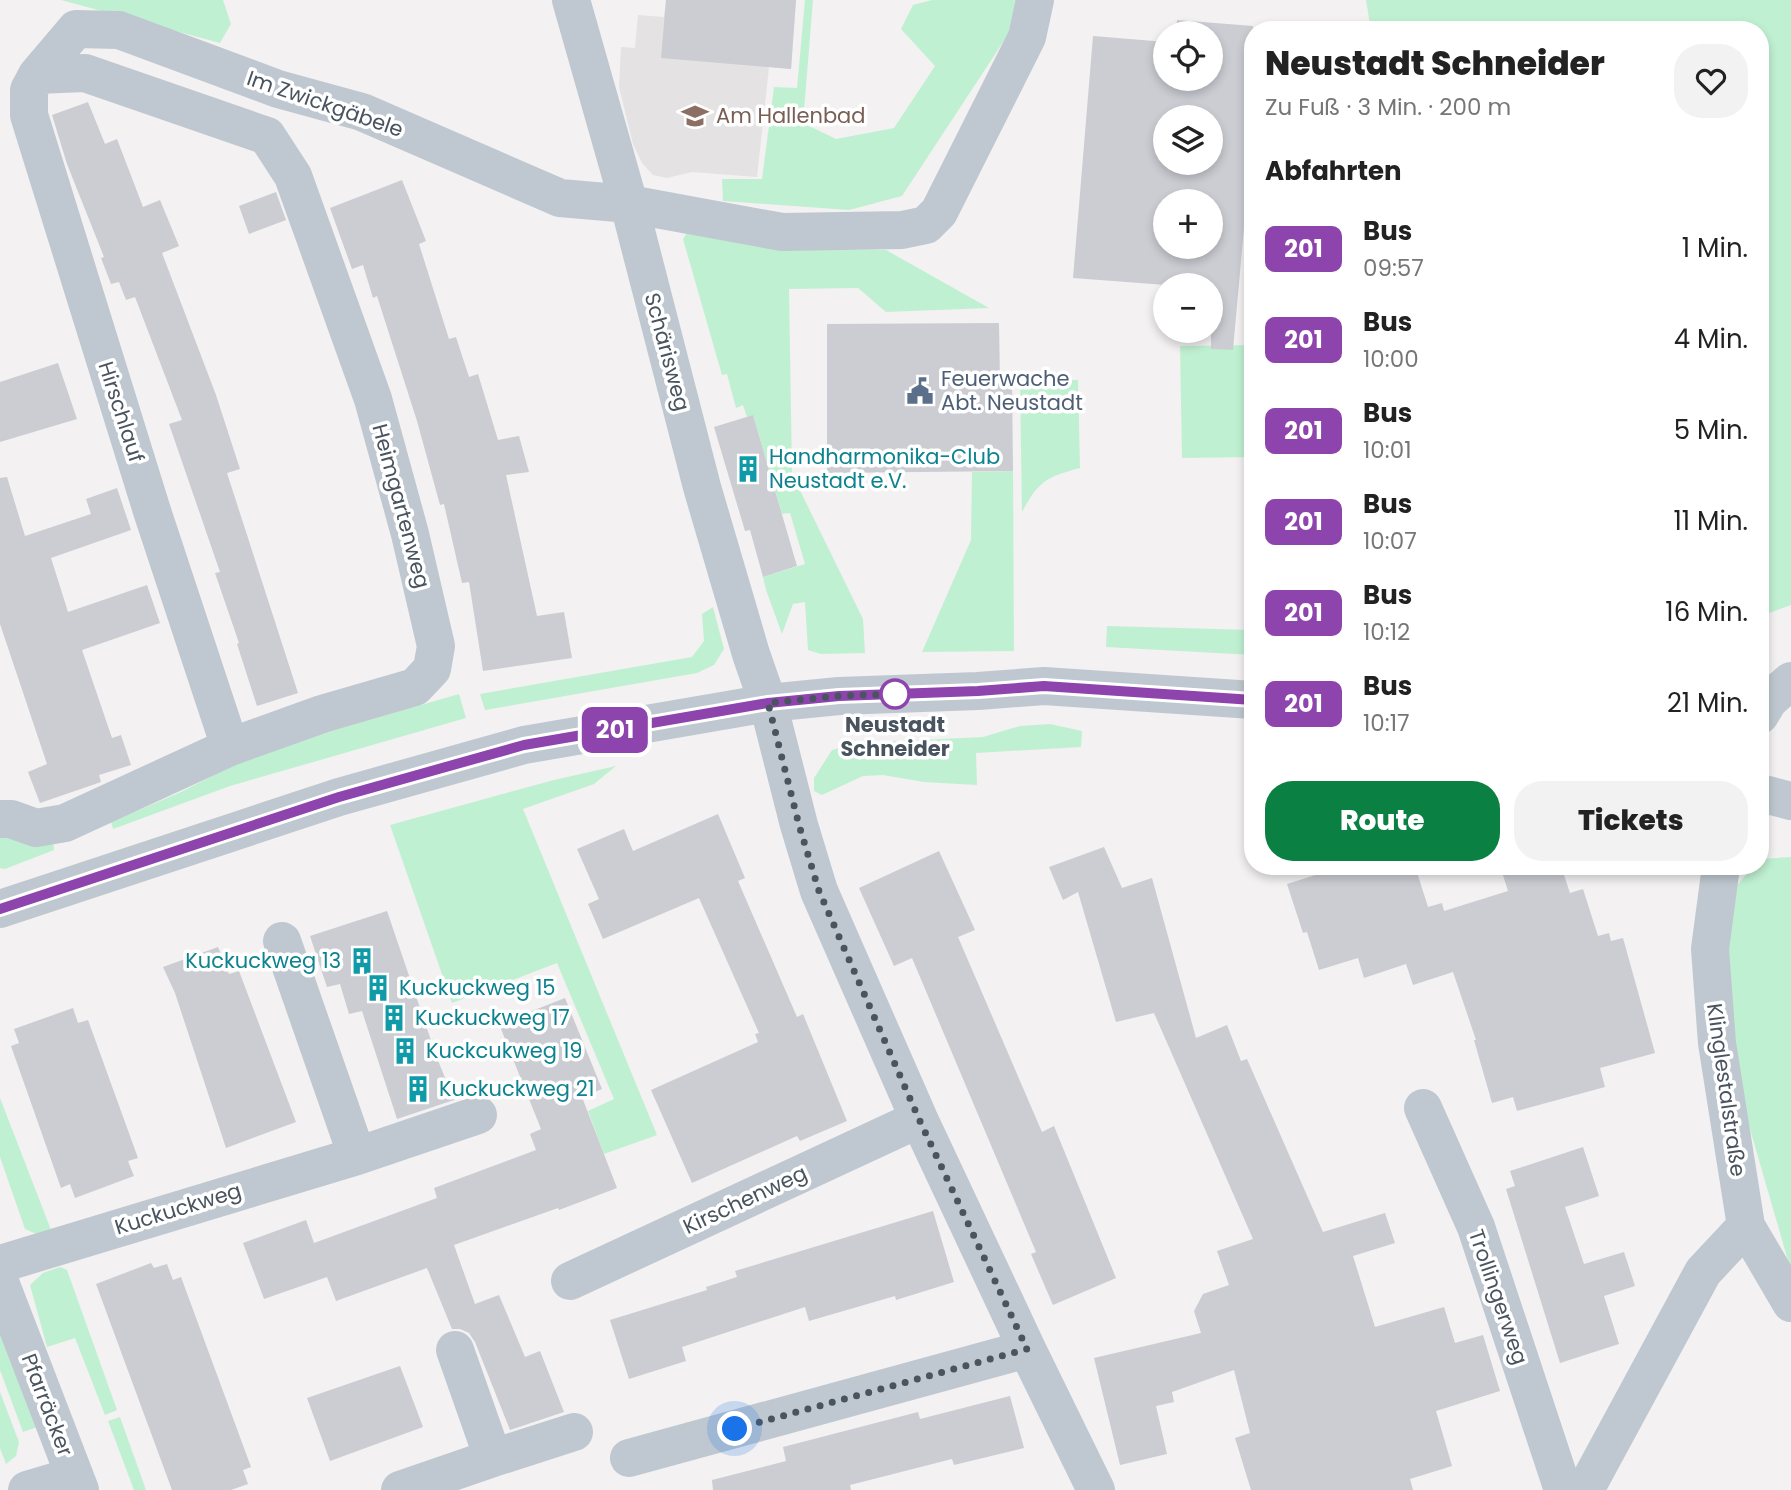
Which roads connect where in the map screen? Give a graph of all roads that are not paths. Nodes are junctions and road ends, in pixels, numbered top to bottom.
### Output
1 (571, 0) edge
2 (1035, 0) edge
3 (37, 75) junction
4 (629, 204) junction
5 (1791, 681) edge
6 (1244, 699) edge
7 (1769, 700) edge
8 (768, 703) junction
9 (230, 747) junction
10 (1769, 795) edge
11 (1791, 801) edge
12 (0, 819) edge
13 (1720, 875) edge
14 (0, 909) edge
15 (282, 940) dead end
16 (1423, 1108) dead end
17 (478, 1115) dead end
18 (919, 1119) junction
19 (357, 1156) junction
20 (1746, 1226) junction
21 (0, 1264) edge
22 (570, 1280) dead end
23 (0, 1282) edge
24 (1791, 1303) edge
25 (1027, 1349) junction
26 (456, 1350) dead end
27 (574, 1432) dead end
28 (493, 1458) junction
29 (629, 1458) dead end
30 (77, 1483) edge
31 (27, 1490) edge
32 (400, 1490) edge
33 (1096, 1490) edge
34 (1563, 1490) edge
35 (1585, 1490) edge

1 - 4 street, Schärisweg
2 - 4 street
3 - 4 street, Im Zwickgäbele
3 - 9 street, Hirschlauf
3 - 9 street, Heimgartenweg
4 - 8 street, Schärisweg
5 - 7 street
6 - 8 street
8 - 14 street
8 - 18 street, Schärisweg
9 - 12 street, Heimgartenweg
10 - 11 street
13 - 20 street, Klinglestalstraße
15 - 19 street
16 - 34 street, Trollingerweg
17 - 19 street, Kuckuckweg
18 - 22 street, Kirschenweg
18 - 25 street, Schärisweg
19 - 21 street, Kuckuckweg
20 - 24 street, Klinglestalstraße
20 - 35 street
23 - 30 street, Pfarräcker
25 - 29 street
25 - 33 street, Schärisweg
26 - 28 street
27 - 28 street
28 - 32 street
30 - 31 street

